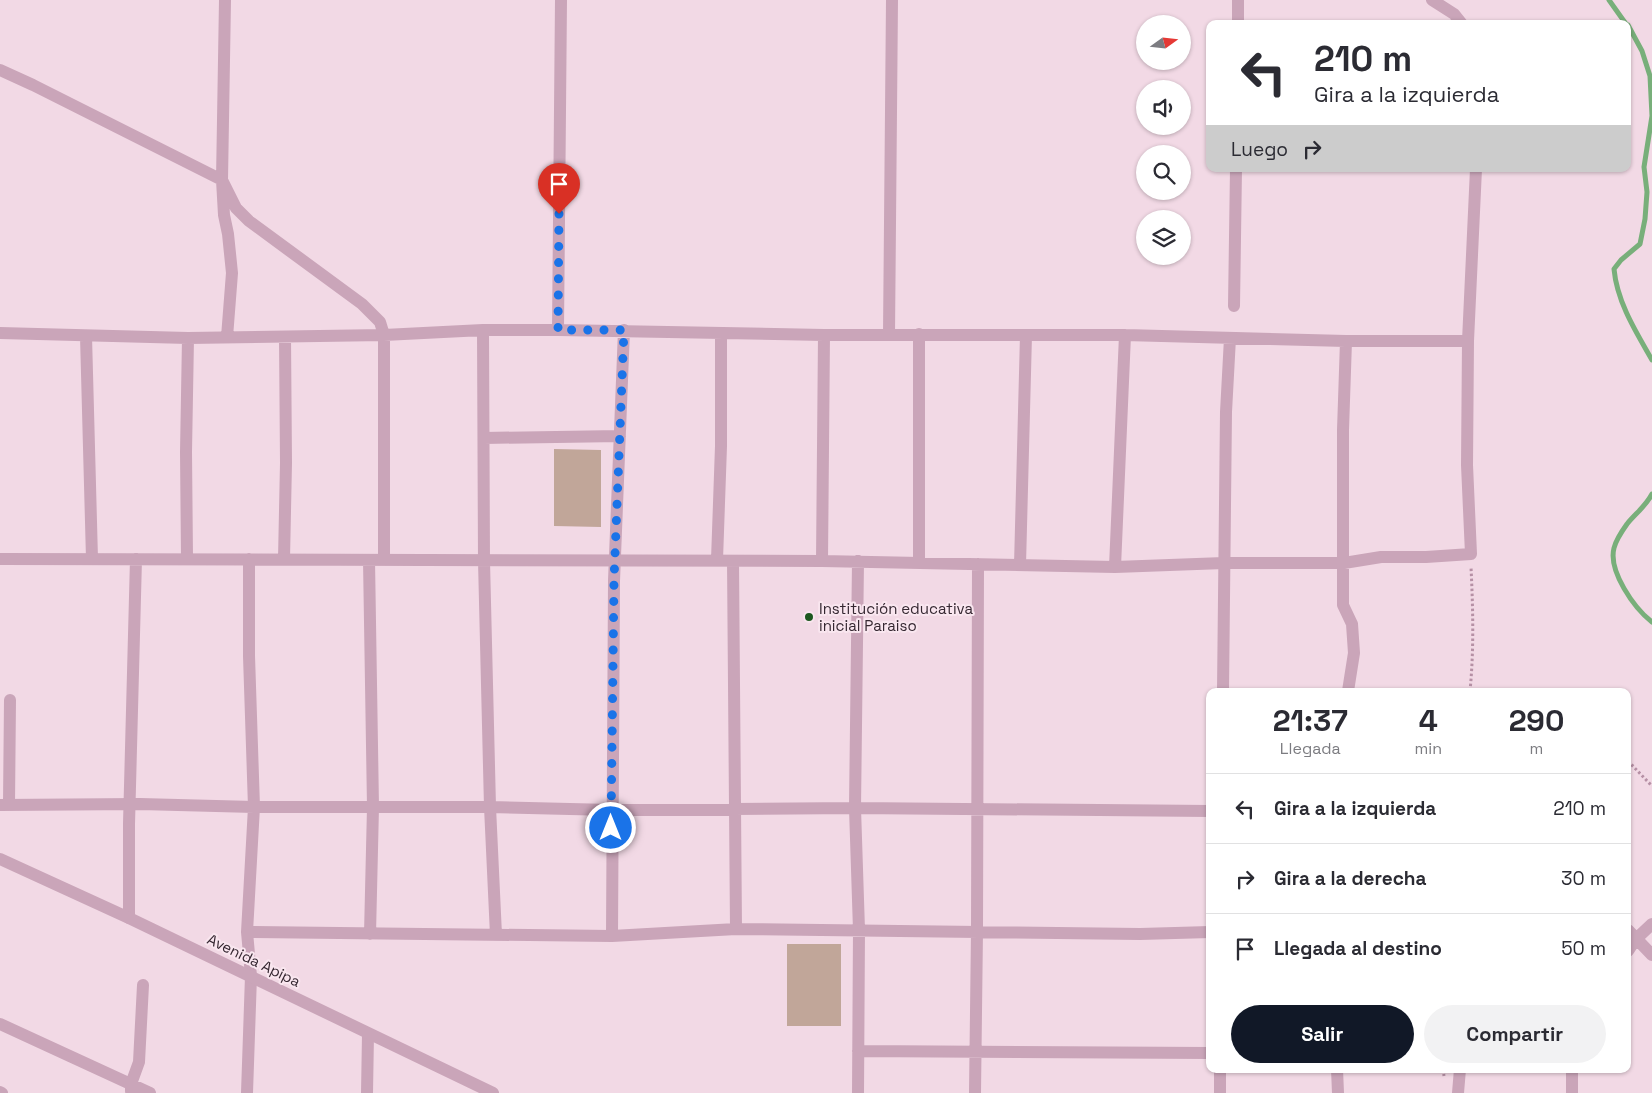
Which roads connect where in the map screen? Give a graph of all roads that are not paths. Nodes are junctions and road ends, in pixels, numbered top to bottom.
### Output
1 (225, 0) edge
2 (562, 0) edge
3 (892, 0) edge
4 (1238, 0) edge
5 (1432, 0) edge
6 (1238, 20) edge
7 (1459, 20) edge
8 (0, 70) edge
9 (1236, 172) edge
10 (1476, 172) edge
11 (222, 180) junction
12 (1234, 306) dead end
13 (483, 330) junction
14 (558, 330) junction
15 (624, 330) junction
16 (0, 333) edge
17 (384, 334) junction
18 (721, 334) junction
19 (824, 334) junction
20 (919, 334) junction
21 (1125, 334) junction
22 (889, 335) junction
23 (1026, 335) junction
24 (86, 336) junction
25 (227, 337) junction
26 (285, 337) junction
27 (188, 338) junction
28 (1230, 338) junction
29 (1346, 341) junction
30 (1468, 341) junction
31 (620, 436) junction
32 (484, 438) junction
33 (187, 558) junction
34 (0, 559) edge
35 (92, 559) junction
36 (136, 559) junction
37 (249, 559) junction
38 (284, 559) junction
39 (369, 560) junction
40 (384, 560) junction
41 (616, 560) junction
42 (717, 560) junction
43 (484, 561) junction
44 (733, 561) junction
45 (822, 561) junction
46 (858, 561) junction
47 (919, 562) junction
48 (1224, 563) junction
49 (1344, 563) junction
50 (978, 564) junction
51 (1020, 565) junction
52 (1115, 567) junction
53 (1224, 688) edge
54 (1348, 688) edge
55 (10, 700) dead end
56 (5, 805) edge
57 (130, 805) junction
58 (254, 807) junction
59 (373, 807) junction
60 (490, 807) junction
61 (856, 808) junction
62 (611, 810) junction
63 (735, 810) junction
64 (978, 810) junction
65 (1206, 811) edge
66 (0, 859) edge
67 (129, 918) junction
68 (1652, 924) edge
69 (736, 929) junction
70 (859, 930) junction
71 (977, 931) junction
72 (247, 932) junction
73 (1206, 932) edge
74 (370, 934) junction
75 (496, 935) junction
76 (1632, 935) edge
77 (612, 936) junction
78 (1652, 955) edge
79 (251, 976) junction
80 (143, 985) dead end
81 (0, 1024) edge
82 (368, 1034) junction
83 (858, 1051) junction
84 (976, 1051) junction
85 (1206, 1053) edge
86 (1220, 1073) edge
87 (1337, 1073) edge
88 (1460, 1073) edge
89 (1572, 1073) edge
90 (131, 1088) edge
91 (150, 1093) edge
92 (247, 1093) edge
93 (367, 1093) edge
94 (493, 1093) edge
95 (858, 1093) edge
96 (975, 1093) edge
97 (1220, 1093) edge
98 (1338, 1093) edge
99 (1458, 1093) edge
100 (1572, 1093) edge

1 - 11 street
2 - 14 street
3 - 22 street
4 - 6 street
5 - 7 street
8 - 11 street
9 - 12 street
10 - 30 street
11 - 17 street
11 - 25 street
13 - 14 street
13 - 17 street
13 - 32 street
14 - 15 street
15 - 18 street
15 - 31 street
16 - 24 street
17 - 26 street
17 - 40 street
18 - 19 street
18 - 42 street
19 - 22 street
19 - 45 street
20 - 22 street
20 - 23 street
20 - 47 street
21 - 23 street
21 - 28 street
21 - 52 street
23 - 51 street
24 - 27 street
24 - 35 street
25 - 26 street
25 - 27 street
26 - 38 street
27 - 33 street
28 - 29 street
28 - 48 street
29 - 30 street
29 - 49 street
30 - 49 street
31 - 32 street
31 - 41 street
32 - 43 street
33 - 36 street
33 - 37 street
34 - 35 street
35 - 36 street
36 - 57 street
37 - 38 street
37 - 58 street
38 - 39 street
39 - 40 street
39 - 59 street
40 - 43 street
41 - 42 street
41 - 43 street
41 - 62 street
42 - 44 street
43 - 60 street
44 - 45 street
44 - 63 street
45 - 46 street
46 - 47 street
46 - 61 street
47 - 50 street
48 - 49 street
48 - 52 street
48 - 53 street
49 - 54 street
50 - 51 street
50 - 64 street
51 - 52 street
55 - 56 street
56 - 57 street
57 - 58 street
57 - 67 street
58 - 59 street
58 - 72 street
59 - 60 street
59 - 74 street
60 - 62 street
60 - 75 street
61 - 63 street
61 - 64 street
61 - 70 street
62 - 63 street
62 - 77 street
63 - 69 street
64 - 65 street
64 - 71 street
66 - 67 street, Avenida Apipa
67 - 79 street, Avenida Apipa
68 - 76 street
69 - 70 street
69 - 77 street
70 - 71 street
70 - 83 street
71 - 73 street
71 - 84 street
72 - 74 street
72 - 79 street
74 - 75 street
75 - 77 street
76 - 78 street
79 - 82 street, Avenida Apipa
79 - 92 street
80 - 90 street
81 - 90 street
82 - 93 street
82 - 94 street, Avenida Apipa
83 - 84 street
83 - 95 street
84 - 85 street
84 - 96 street
86 - 97 street
87 - 98 street
88 - 99 street
89 - 100 street
90 - 91 street

